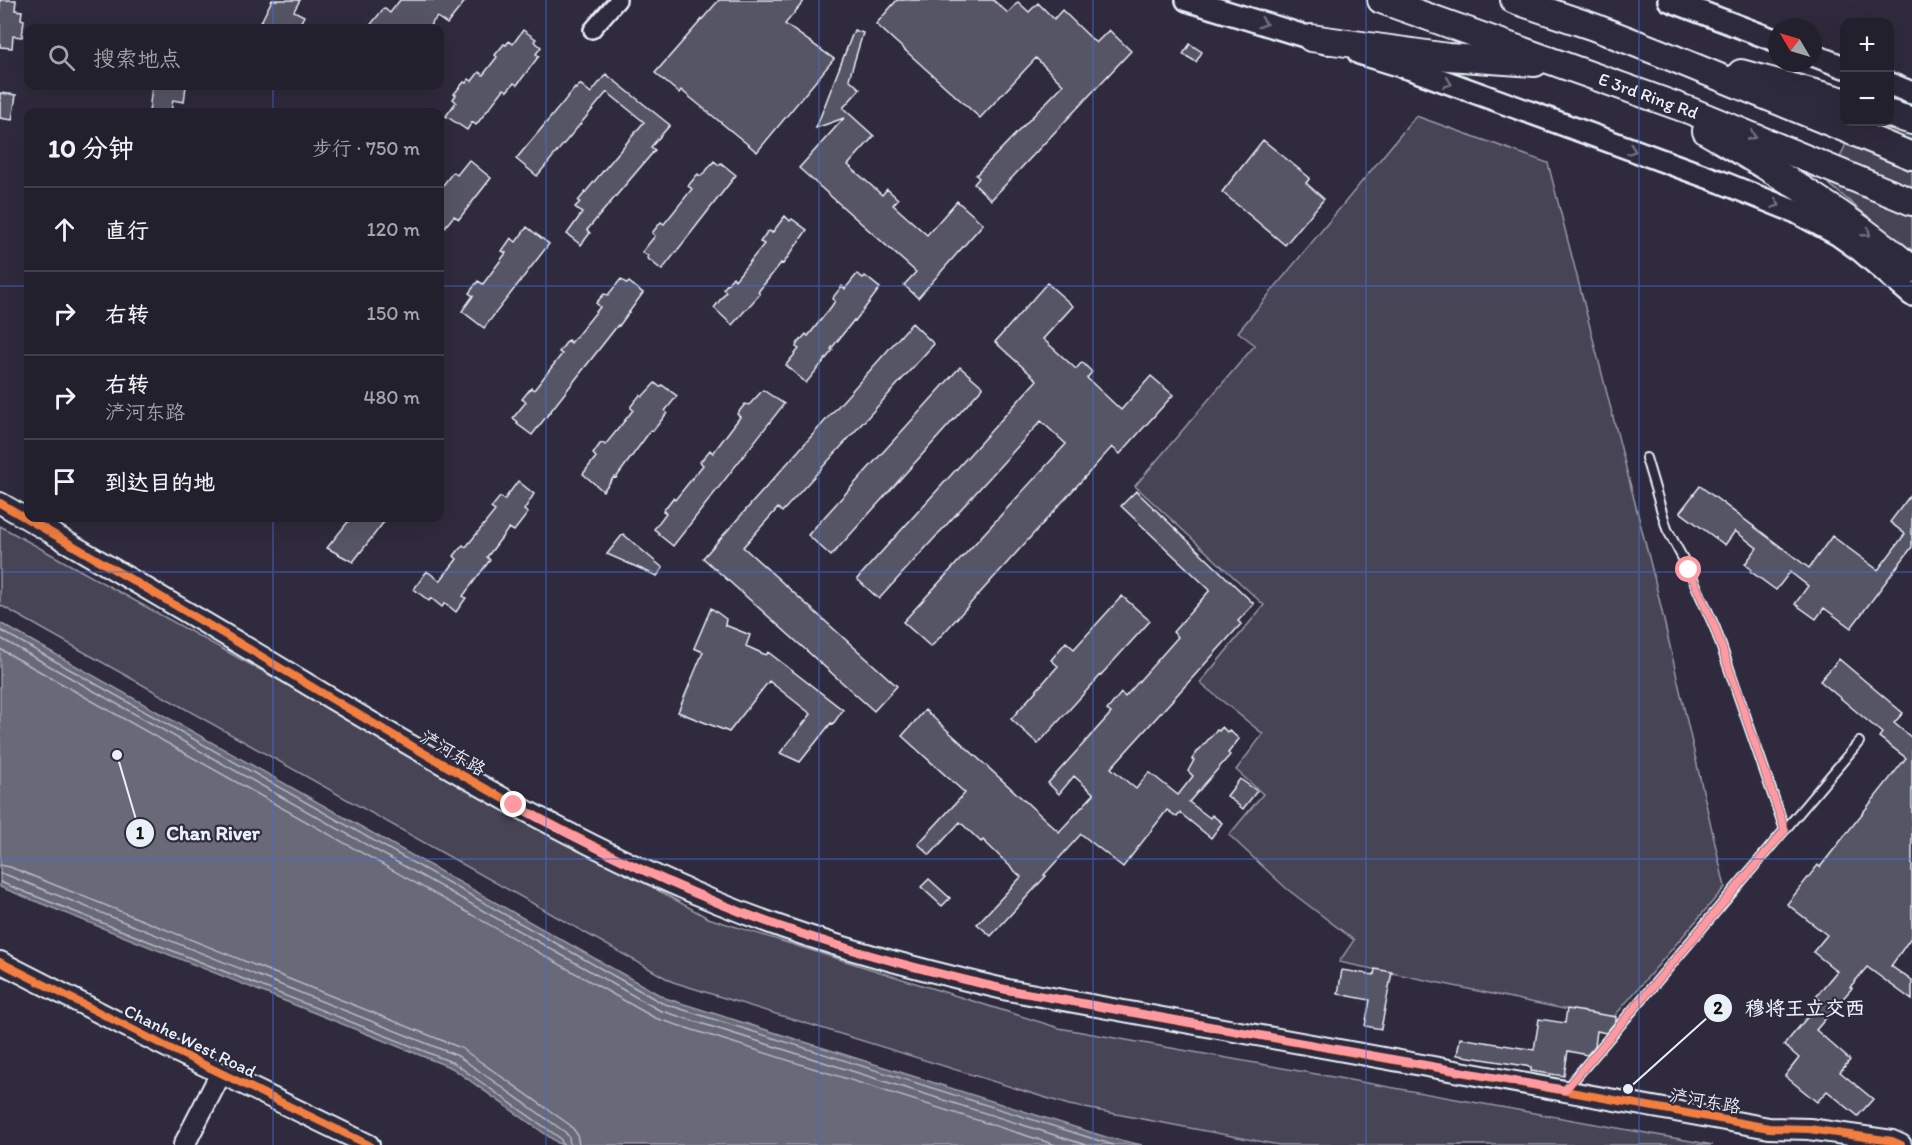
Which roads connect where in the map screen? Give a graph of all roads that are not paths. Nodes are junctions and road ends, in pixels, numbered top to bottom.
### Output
1 (618, 0) edge
2 (1187, 0) edge
3 (1381, 0) edge
4 (1514, 0) edge
5 (1553, 0) edge
6 (1669, 0) edge
7 (1594, 27) junction
8 (592, 30) dead end
9 (1311, 38) junction
10 (1768, 38) edge
11 (1658, 52) junction
12 (1822, 58) edge
13 (1559, 65) junction
14 (1840, 65) edge
15 (1894, 86) edge
16 (1637, 92) junction
17 (1912, 93) edge
18 (1840, 100) edge
19 (1894, 115) edge
20 (1912, 121) edge
21 (1912, 156) edge
22 (1912, 202) edge
23 (1912, 269) edge
24 (1912, 295) edge
25 (1646, 458) dead end
26 (0, 503) edge
27 (24, 517) edge
28 (32, 522) edge
29 (1859, 742) dead end
30 (1785, 830) junction
31 (0, 962) edge
32 (221, 1073) junction
33 (1565, 1090) junction
34 (1769, 1128) junction
35 (184, 1145) edge
36 (369, 1145) edge
37 (1820, 1145) edge
38 (1901, 1145) edge

1 - 8 street
2 -> 9 main road
3 - 13 highway, E 3rd Ring Rd
4 - 7 highway
5 - 7 highway
6 - 10 main road
7 - 11 highway
9 - 13 highway
9 -> 24 main road
11 - 18 highway
11 - 21 highway
12 - 14 main road
13 - 16 highway, E 3rd Ring Rd
15 - 17 main road
16 -> 22 highway, E 3rd Ring Rd
16 -> 23 highway
19 - 20 highway
25 - 30 lane
26 - 27 street, 浐河东路
28 - 33 street, 浐河东路
29 - 30 lane
30 - 33 lane
31 - 32 street, Chanhe West Road
32 - 35 street
32 - 36 street, Chanhe West Road
33 - 34 street, 浐河东路
34 - 37 street
34 - 38 street

